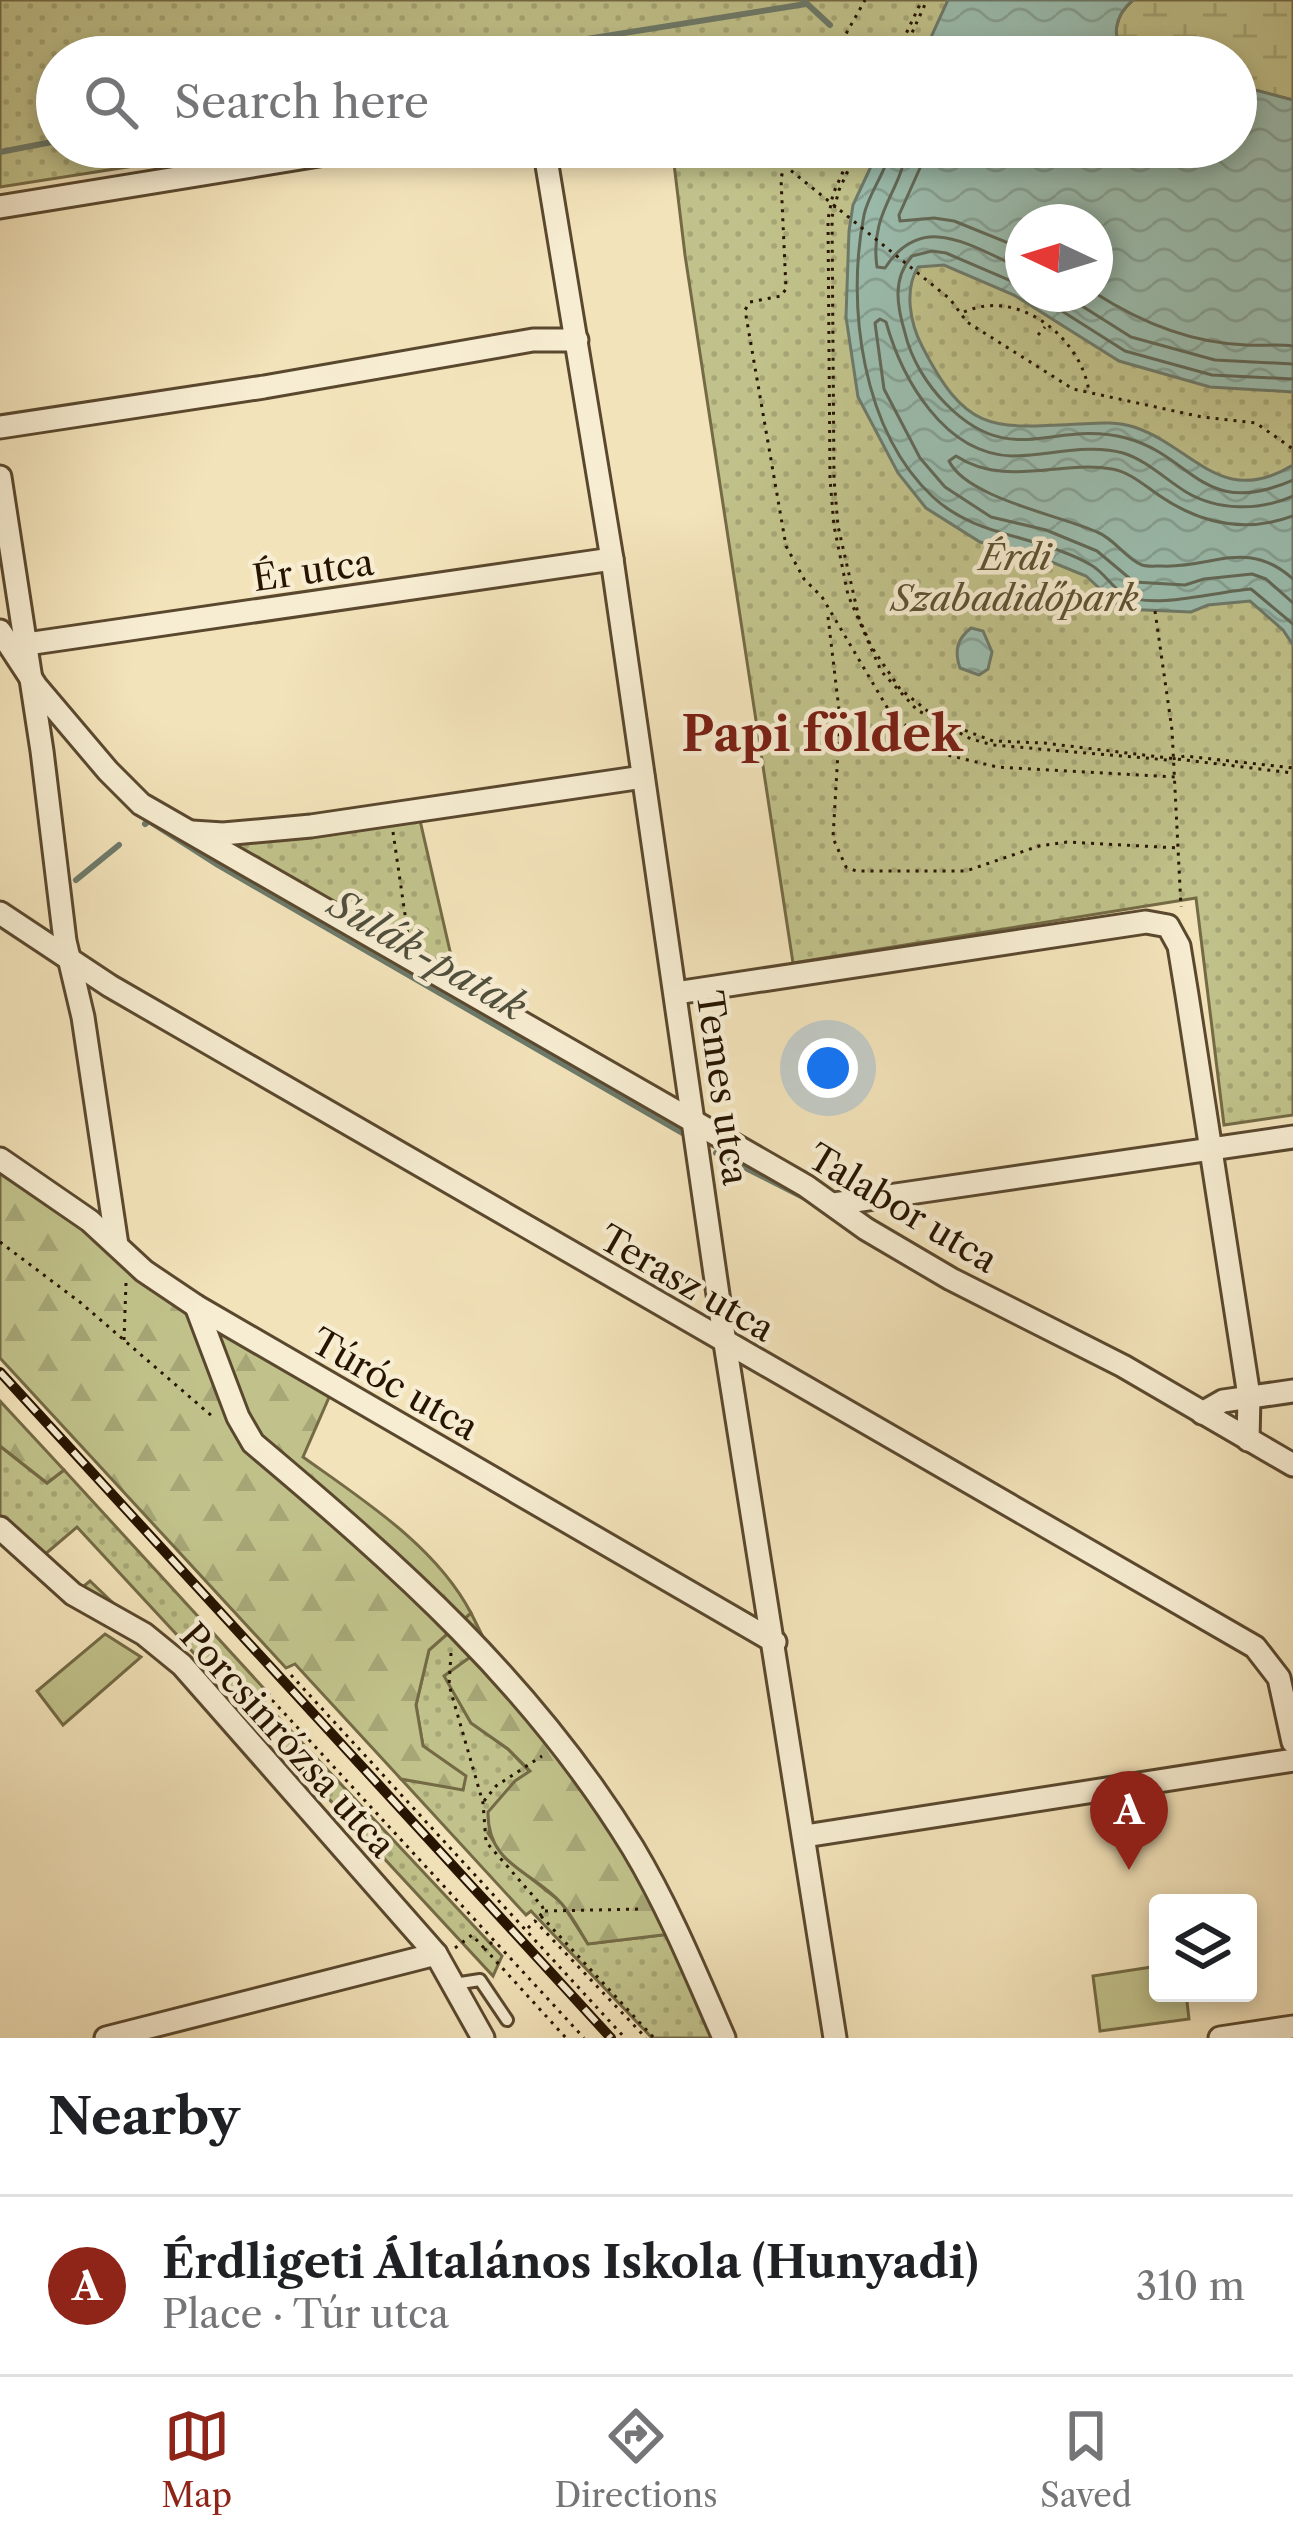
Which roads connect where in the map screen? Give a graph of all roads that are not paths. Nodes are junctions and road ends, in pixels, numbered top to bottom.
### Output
1 (239, 168) edge
2 (548, 168) edge
3 (0, 207) edge
4 (577, 340) junction
5 (0, 427) edge
6 (0, 477) edge
7 (612, 559) junction
8 (8, 643) edge
9 (29, 677) junction
10 (69, 721) junction
11 (39, 728) junction
12 (643, 777) junction
13 (188, 831) junction
14 (0, 914) edge
15 (70, 959) junction
16 (110, 986) junction
17 (676, 993) junction
18 (83, 1017) junction
19 (696, 1126) junction
20 (1293, 1137) edge
21 (1210, 1149) junction
22 (0, 1159) edge
23 (834, 1204) junction
24 (121, 1250) junction
25 (196, 1306) junction
26 (725, 1343) junction
27 (1293, 1390) edge
28 (1249, 1396) junction
29 (1202, 1413) junction
30 (1248, 1439) junction
31 (1293, 1465) edge
32 (0, 1528) edge
33 (775, 1642) junction
34 (1293, 1742) edge
35 (1293, 1760) edge
36 (805, 1836) junction
37 (436, 1954) junction
38 (451, 1985) junction
39 (507, 2020) dead end
40 (1293, 2027) edge
41 (106, 2038) edge
42 (483, 2038) edge
43 (724, 2038) edge
44 (835, 2038) edge
45 (1220, 2038) edge

1 - 3 street
2 - 4 street, Temes utca
4 - 5 street
4 - 7 street, Temes utca
6 - 8 street
7 - 8 street, Ér utca
7 - 12 street, Temes utca
8 - 9 street
9 - 10 street, Talabor utca
9 - 11 street
10 - 11 street
10 - 13 street, Talabor utca
11 - 15 street
12 - 13 street
12 - 17 street, Temes utca
13 - 19 street, Talabor utca
14 - 15 street, Terasz utca
15 - 16 street, Terasz utca
15 - 18 street
16 - 18 street
16 - 26 street, Terasz utca
17 - 19 street, Temes utca
17 - 21 street
18 - 24 street
19 - 23 street, Talabor utca
19 - 26 street, Temes utca
20 - 21 street
21 - 23 street
21 - 28 street
22 - 24 street, Túróc utca
23 - 29 street, Talabor utca
24 - 25 street, Túróc utca
25 - 33 street, Túróc utca
25 - 43 street
26 - 33 street, Temes utca
26 - 34 street, Terasz utca
27 - 28 street
28 - 29 street
28 - 30 street
29 - 30 street, Talabor utca
30 - 31 street, Talabor utca
32 - 37 street, Porcsinrózsa utca
33 - 36 street, Temes utca
35 - 36 street
36 - 44 street, Temes utca
37 - 38 street, Porcsinrózsa utca
37 - 41 street
38 - 39 lane
38 - 42 street, Porcsinrózsa utca
40 - 45 street

